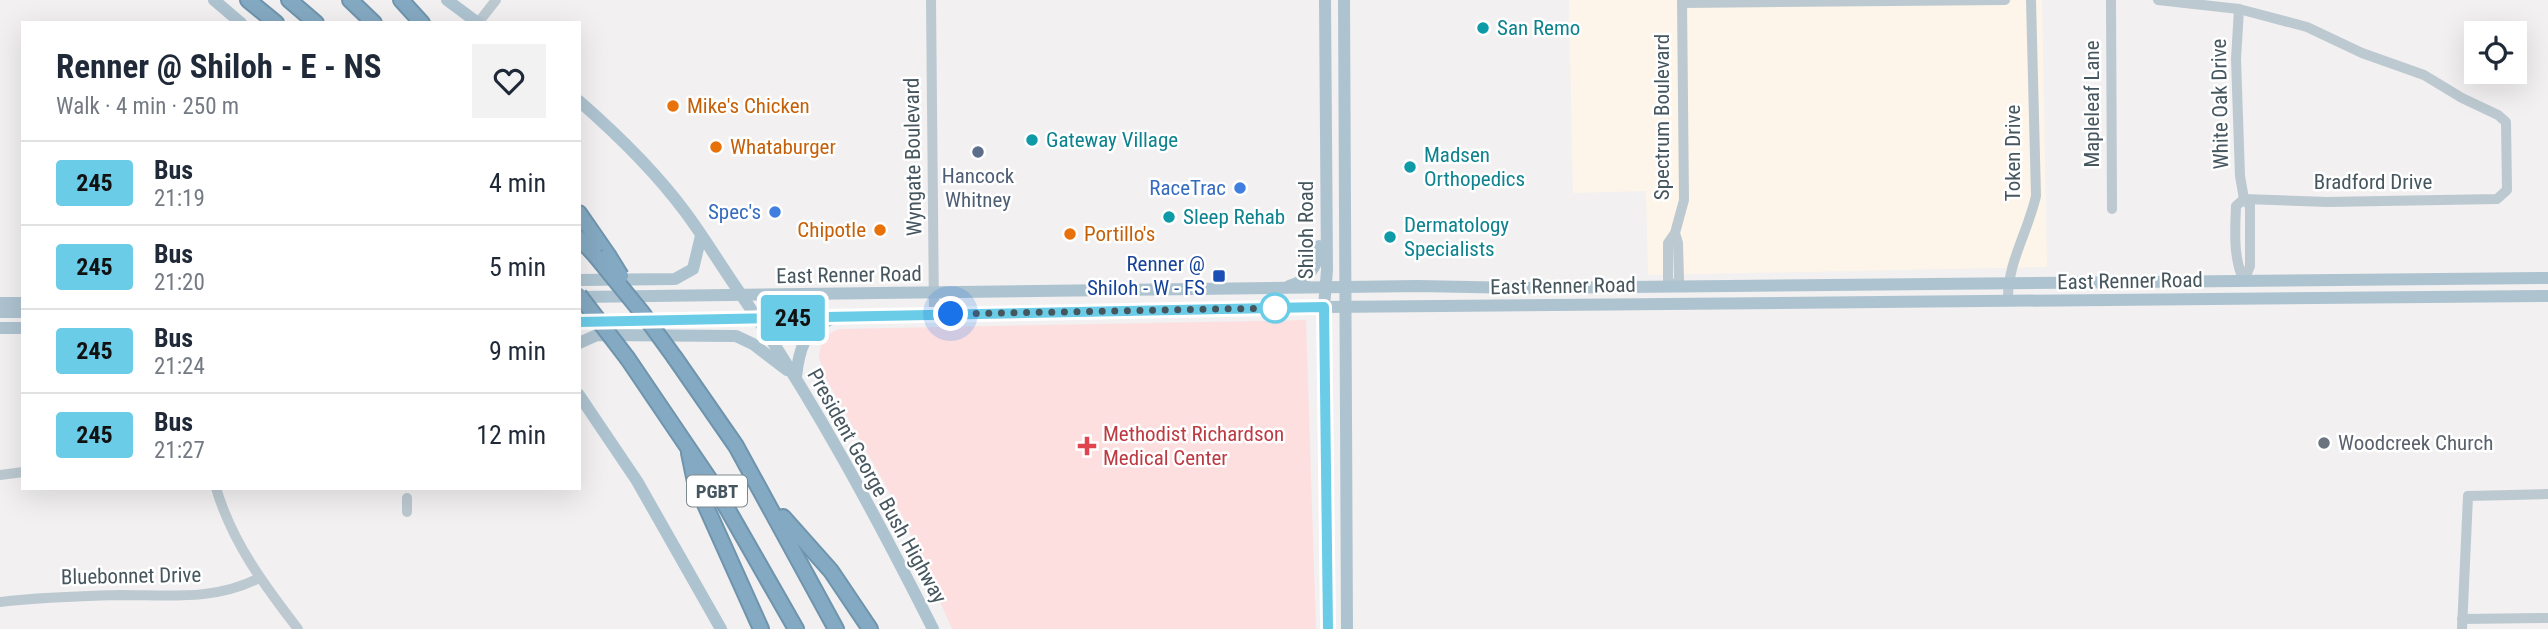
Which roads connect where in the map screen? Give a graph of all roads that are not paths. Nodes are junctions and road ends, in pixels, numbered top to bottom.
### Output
1 (214, 0) edge
2 (248, 0) edge
3 (289, 0) edge
4 (350, 0) edge
5 (401, 0) edge
6 (447, 0) edge
7 (496, 0) edge
8 (931, 0) edge
9 (1325, 0) edge
10 (1344, 0) edge
11 (2005, 0) edge
12 (2031, 0) edge
13 (2111, 0) edge
14 (2119, 0) edge
15 (2158, 0) edge
16 (1682, 1) edge
17 (2239, 9) junction
18 (239, 21) edge
19 (274, 21) edge
20 (314, 21) edge
21 (372, 21) edge
22 (420, 21) edge
23 (475, 21) edge
24 (480, 21) edge
25 (581, 103) edge
26 (1346, 123) junction
27 (1326, 124) junction
28 (1326, 170) junction
29 (2244, 199) junction
30 (2112, 209) dead end
31 (581, 218) edge
32 (702, 236) junction
33 (581, 239) edge
34 (602, 255) junction
35 (2548, 278) edge
36 (581, 280) edge
37 (2244, 281) junction
38 (2007, 283) junction
39 (1673, 286) junction
40 (1325, 287) junction
41 (1346, 287) junction
42 (1282, 288) junction
43 (1172, 289) junction
44 (1111, 290) junction
45 (934, 293) junction
46 (741, 295) junction
47 (581, 296) edge
48 (2548, 296) edge
49 (581, 299) edge
50 (2245, 299) junction
51 (2008, 301) junction
52 (0, 303) edge
53 (21, 303) edge
54 (1674, 305) junction
55 (1324, 307) junction
56 (1344, 307) junction
57 (1156, 310) junction
58 (1089, 311) junction
59 (0, 312) edge
60 (21, 312) edge
61 (934, 314) junction
62 (759, 318) junction
63 (834, 318) junction
64 (581, 322) edge
65 (0, 328) edge
66 (21, 328) edge
67 (581, 342) edge
68 (796, 377) junction
69 (581, 398) edge
70 (688, 445) junction
71 (1347, 449) junction
72 (1327, 450) junction
73 (21, 472) edge
74 (0, 475) edge
75 (217, 490) edge
76 (2548, 494) edge
77 (407, 498) dead end
78 (767, 499) junction
79 (407, 512) dead end
80 (259, 578) junction
81 (0, 602) edge
82 (2548, 618) edge
83 (2462, 624) edge
84 (298, 629) edge
85 (721, 629) edge
86 (761, 629) edge
87 (796, 629) edge
88 (836, 629) edge
89 (870, 629) edge
90 (933, 629) edge
91 (1328, 629) edge
92 (1347, 629) edge

1 - 18 main road
2 - 19 highway
3 - 20 highway
4 - 21 highway
5 - 22 highway
6 - 23 main road
7 - 24 street
8 - 45 street, Wyngate Boulevard
9 - 27 main road, Shiloh Road
10 - 26 main road, Shiloh Road
11 - 16 street
12 - 38 street, Token Drive
13 - 14 street
13 - 30 street, Mapleleaf Lane
15 - 17 street
16 - 39 street, Spectrum Boulevard
17 - 29 street, White Oak Drive
17 - 29 street, Bradford Drive
25 - 32 main road, President George Bush Highway
26 - 27 main road
26 - 41 main road, Shiloh Road
27 - 28 main road, Shiloh Road
28 - 40 main road, Shiloh Road
28 - 42 main road
29 - 37 street, White Oak Drive
29 - 37 street, White Oak Drive
31 - 34 highway
32 - 36 main road
32 - 46 main road, President George Bush Highway
33 - 34 highway
34 - 78 highway, PGBT, bridge
35 - 37 main road, East Renner Road
37 - 38 main road, East Renner Road
37 - 50 main road
38 - 39 main road, East Renner Road
38 - 51 street, Token Drive
39 - 41 main road, East Renner Road
39 - 54 main road
40 - 41 main road, East Renner Road
40 - 42 main road, East Renner Road
40 - 55 main road, Shiloh Road
41 - 56 main road, Shiloh Road
42 - 43 main road, East Renner Road
43 - 44 main road, East Renner Road
43 - 57 main road
44 - 45 main road, East Renner Road
44 - 58 main road
45 - 46 main road, East Renner Road
45 - 61 street, Wyngate Boulevard
46 - 47 main road, East Renner Road
46 - 62 main road, President George Bush Highway
48 - 50 main road, East Renner Road
49 - 70 highway, PGBT, bridge
50 - 51 main road, East Renner Road
51 - 54 main road, East Renner Road
52 - 53 main road
54 - 56 main road, East Renner Road
55 - 56 main road, East Renner Road
55 - 57 main road, East Renner Road
55 - 72 main road, Shiloh Road
56 - 71 main road, Shiloh Road
57 - 58 main road, East Renner Road
58 - 61 main road, East Renner Road
59 - 60 main road
61 - 63 main road, East Renner Road
62 - 63 main road, East Renner Road
62 - 64 main road, East Renner Road
62 - 68 main road, President George Bush Highway
63 - 68 main road
65 - 66 main road
67 - 68 main road
68 - 90 main road, President George Bush Highway
69 - 85 main road
70 - 86 highway
70 - 87 highway, PGBT
71 - 72 main road
71 - 92 main road, Shiloh Road
72 - 91 main road, Shiloh Road
73 - 74 street
75 - 80 street
76 - 83 street
77 - 79 street
78 - 88 highway, PGBT
78 - 89 highway
80 - 81 street, Bluebonnet Drive
80 - 84 street
82 - 83 street

